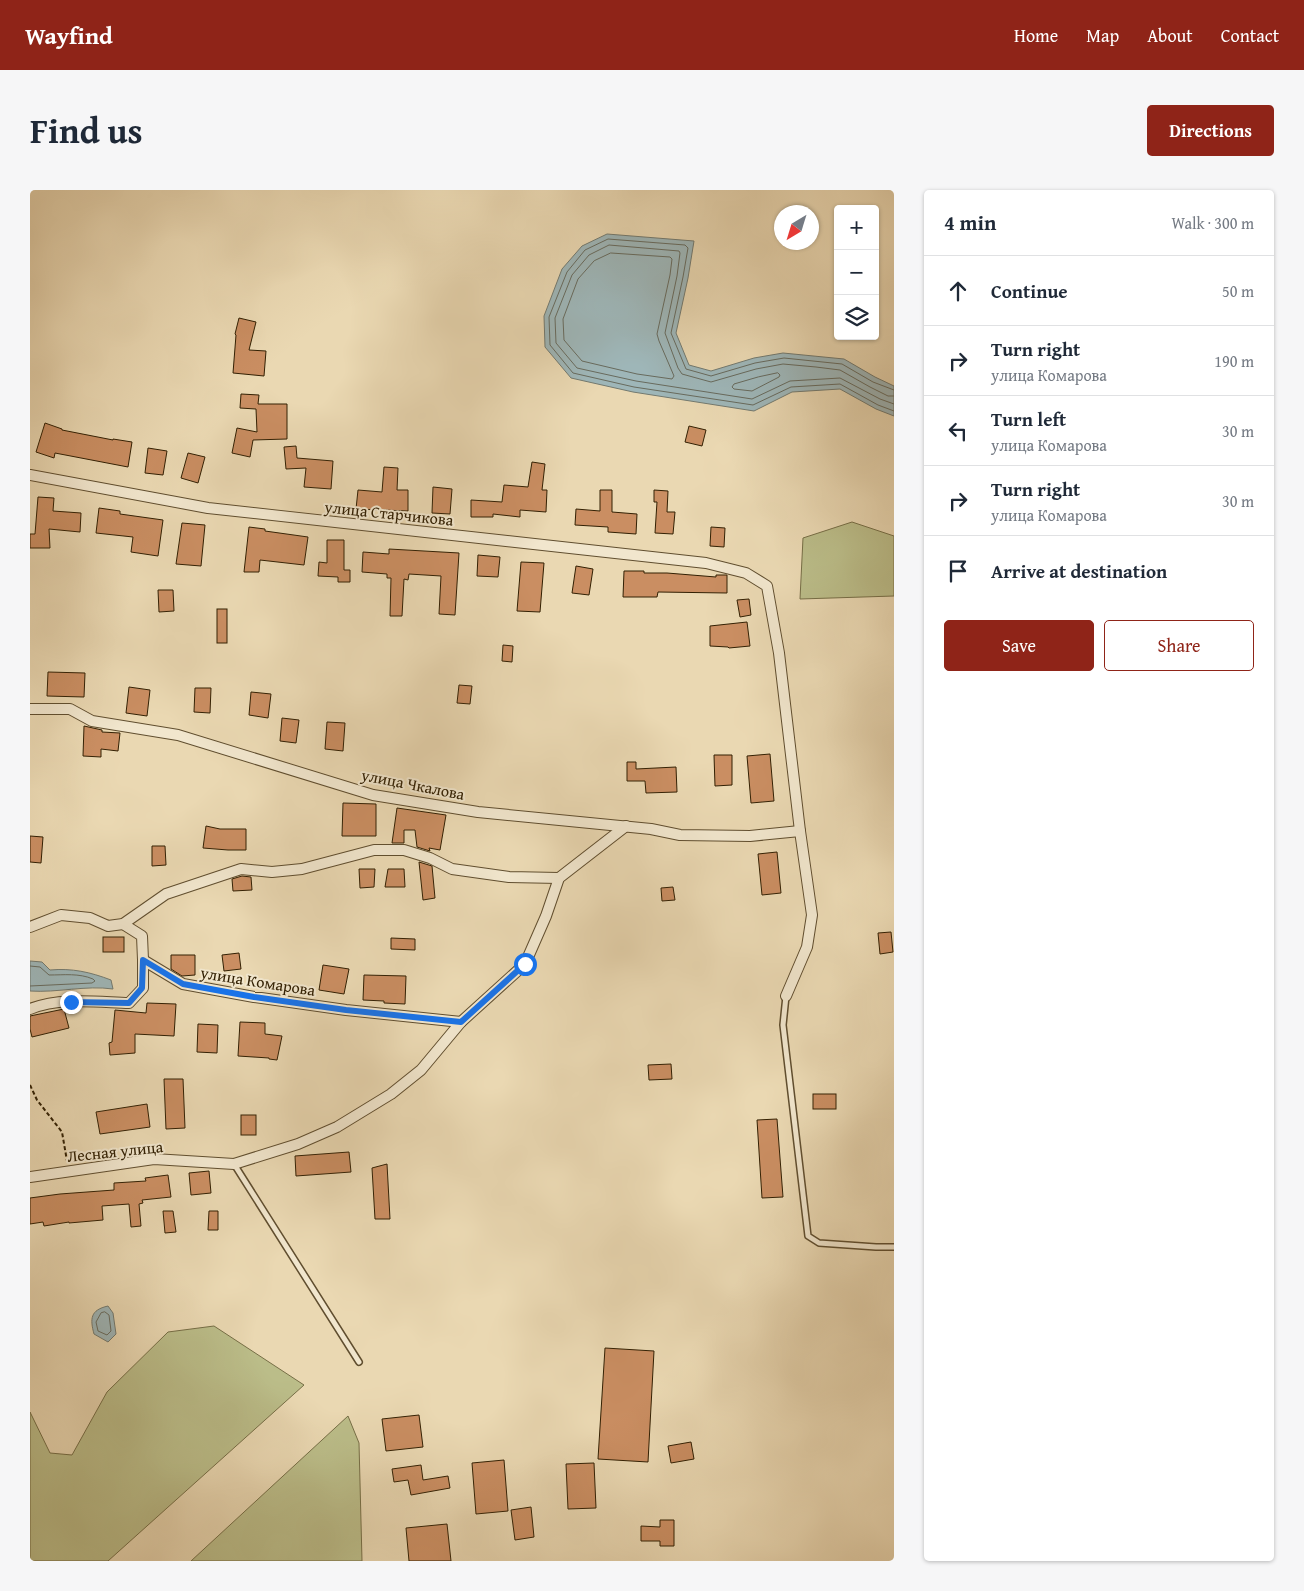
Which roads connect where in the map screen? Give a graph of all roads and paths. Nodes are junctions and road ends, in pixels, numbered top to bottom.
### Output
1 (30, 475) edge
2 (30, 709) edge
3 (626, 826) junction
4 (800, 831) junction
5 (559, 878) junction
6 (123, 924) junction
7 (30, 927) edge
8 (143, 960) junction
9 (786, 996) joint
10 (30, 1009) edge
11 (461, 1022) junction
12 (30, 1085) edge
13 (234, 1164) junction
14 (68, 1171) junction
15 (30, 1177) edge
16 (894, 1247) edge
17 (359, 1362) dead end

1 - 4 street, улица Старчикова
2 - 3 street, улица Чкалова
3 - 4 street, улица Чкалова
3 - 5 street
4 - 9 street, улица Старчикова
5 - 6 street
5 - 11 street
6 - 7 street
6 - 8 street
8 - 10 street
8 - 11 street, улица Комарова
9 - 16 lane
11 - 13 street
12 - 14 path
13 - 14 street, Лесная улица
13 - 17 lane
14 - 15 street, Лесная улица

